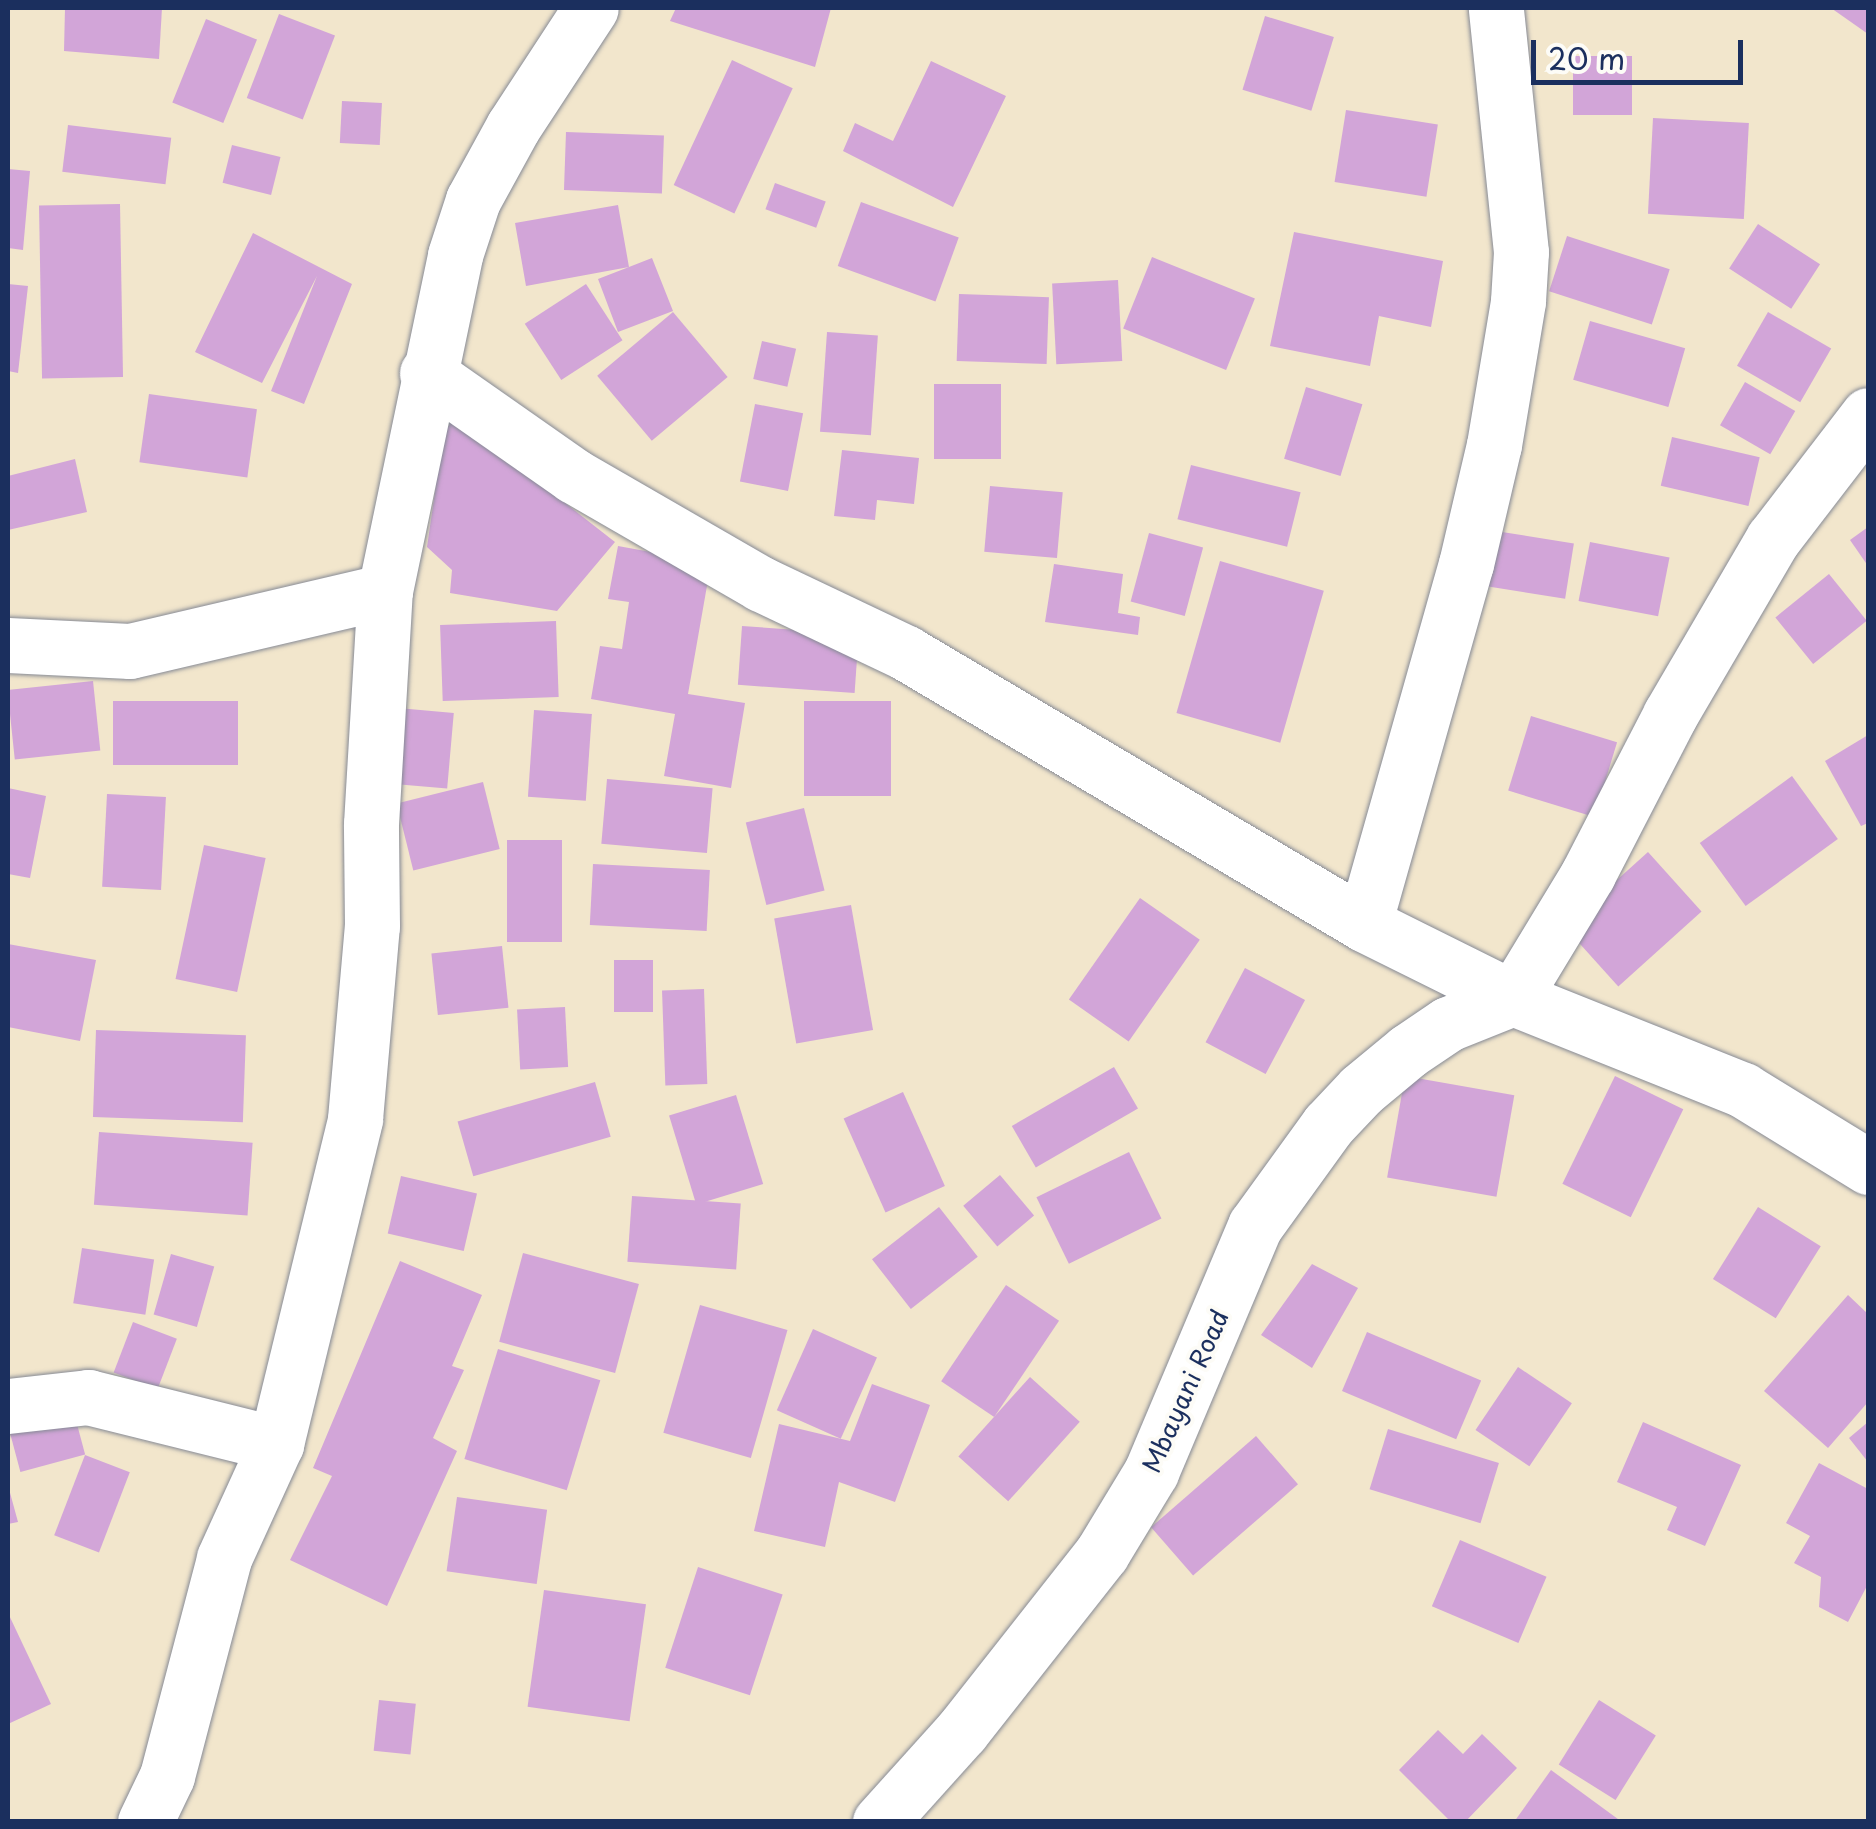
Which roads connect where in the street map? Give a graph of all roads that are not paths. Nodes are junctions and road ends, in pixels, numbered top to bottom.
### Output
1 (591, 8) edge
2 (1496, 8) edge
3 (428, 373) junction
4 (1868, 415) edge
5 (386, 591) junction
6 (8, 645) edge
7 (1364, 924) junction
8 (1513, 998) junction
9 (1868, 1166) edge
10 (8, 1406) edge
11 (276, 1444) junction
12 (145, 1822) edge
13 (880, 1822) edge

1 - 3 street
2 - 7 street
3 - 5 street
3 - 7 street
4 - 8 street
5 - 6 street
5 - 11 street
7 - 8 street
8 - 9 street
8 - 13 street, Mbayani Road
10 - 11 street
11 - 12 street

